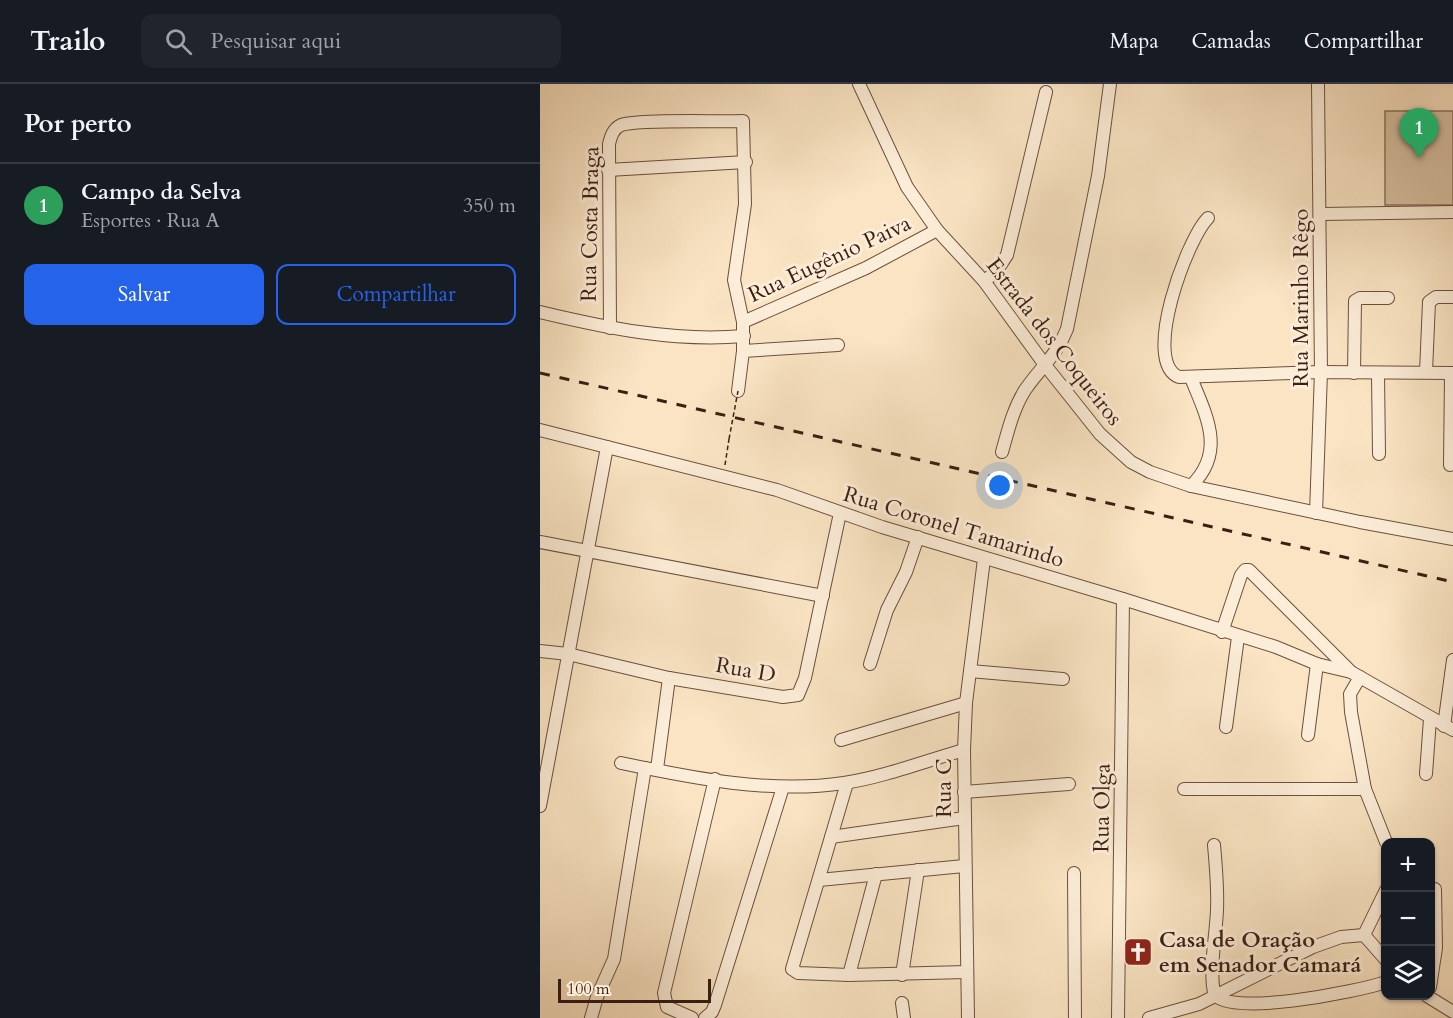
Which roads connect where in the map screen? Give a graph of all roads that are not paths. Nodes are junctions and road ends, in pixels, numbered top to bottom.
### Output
1 (860, 84) edge
2 (1110, 84) edge
3 (1318, 84) edge
4 (1046, 92) dead end
5 (746, 162) junction
6 (608, 170) junction
7 (1453, 212) edge
8 (1322, 214) junction
9 (1208, 218) dead end
10 (937, 230) junction
11 (984, 280) junction
12 (1453, 297) edge
13 (1388, 298) dead end
14 (540, 312) edge
15 (743, 322) junction
16 (610, 328) junction
17 (744, 336) junction
18 (838, 345) dead end
19 (743, 351) junction
20 (1045, 365) junction
21 (1321, 372) junction
22 (1426, 372) junction
23 (1354, 373) junction
24 (1452, 373) edge
25 (1378, 374) junction
26 (1191, 378) junction
27 (738, 392) road end
28 (540, 430) edge
29 (607, 447) junction
30 (1002, 452) dead end
31 (1379, 454) dead end
32 (1450, 465) dead end
33 (1191, 486) junction
34 (840, 513) junction
35 (1316, 513) junction
36 (918, 537) junction
37 (1453, 539) edge
38 (540, 542) edge
39 (587, 550) junction
40 (984, 559) junction
41 (822, 596) junction
42 (1123, 599) junction
43 (1222, 632) junction
44 (1238, 637) junction
45 (540, 651) edge
46 (568, 654) junction
47 (1453, 660) edge
48 (870, 664) dead end
49 (1317, 664) junction
50 (970, 671) junction
51 (1356, 674) junction
52 (669, 678) junction
53 (1063, 679) dead end
54 (966, 703) junction
55 (1430, 719) junction
56 (1226, 727) dead end
57 (1448, 728) edge
58 (1308, 735) dead end
59 (841, 740) dead end
60 (545, 748) edge
61 (964, 750) junction
62 (621, 763) dead end
63 (651, 769) junction
64 (1426, 774) dead end
65 (714, 778) junction
66 (847, 783) junction
67 (1069, 784) dead end
68 (783, 787) junction
69 (1184, 789) dead end
70 (1365, 789) junction
71 (964, 792) junction
72 (540, 806) edge
73 (964, 818) junction
74 (831, 837) junction
75 (1384, 838) edge
76 (1214, 845) dead end
77 (964, 866) junction
78 (918, 870) junction
79 (1074, 873) dead end
80 (876, 874) junction
81 (819, 880) junction
82 (1435, 889) dead end
83 (1385, 892) edge
84 (1364, 935) junction
85 (1381, 954) edge
86 (1435, 955) edge
87 (966, 972) junction
88 (849, 975) junction
89 (902, 975) junction
90 (1381, 983) edge
91 (1215, 996) junction
92 (1435, 998) edge
93 (902, 1003) dead end
94 (1453, 1012) edge
95 (591, 1018) edge
96 (692, 1018) edge
97 (705, 1018) edge
98 (904, 1018) edge
99 (968, 1018) edge
100 (1076, 1018) edge
101 (1118, 1018) edge
102 (1149, 1018) edge

1 - 10 street, Estrada dos Coqueiros
2 - 20 street
3 - 8 street, Rua Marinho Rêgo
4 - 11 street
5 - 6 street
5 - 6 street, Rua Costa Braga
5 - 15 street, Rua Costa Braga
6 - 16 street, Rua Costa Braga
7 - 8 street
8 - 21 street, Rua Marinho Rêgo
9 - 26 street
10 - 11 street, Estrada dos Coqueiros
10 - 15 street, Rua Eugênio Paiva
11 - 20 street, Estrada dos Coqueiros
12 - 22 street
13 - 23 street
14 - 16 street, Rua Eugênio Paiva
15 - 17 street, Rua Eugênio Paiva
16 - 17 street, Rua Eugênio Paiva
17 - 19 street
18 - 19 street
19 - 27 street
20 - 30 street
20 - 33 street, Estrada dos Coqueiros
21 - 23 street
21 - 26 street
21 - 35 street, Rua Marinho Rêgo
22 - 24 street
22 - 25 street
23 - 25 street
24 - 32 street
25 - 31 street
26 - 33 street
28 - 29 street, Rua Coronel Tamarindo
29 - 34 street, Rua Coronel Tamarindo
29 - 39 street
33 - 35 street, Estrada dos Coqueiros
34 - 36 street, Rua Coronel Tamarindo
34 - 41 street, Rua D
35 - 37 street, Estrada dos Coqueiros
36 - 40 street, Rua Coronel Tamarindo
36 - 48 street
38 - 39 street
39 - 41 street
39 - 46 street
40 - 42 street, Rua Coronel Tamarindo
40 - 50 street, Rua C
41 - 52 street, Rua D
42 - 43 street, Rua Coronel Tamarindo
42 - 101 street, Rua Olga
43 - 44 street, Rua Coronel Tamarindo
43 - 51 street
44 - 49 street, Rua Coronel Tamarindo
44 - 56 street
45 - 46 street, Rua D
46 - 52 street, Rua D
46 - 60 street
47 - 57 street
49 - 51 street, Rua Coronel Tamarindo
49 - 58 street
50 - 53 street
50 - 54 street, Rua C
51 - 55 street
51 - 70 street
52 - 63 street
54 - 59 street
54 - 61 street, Rua C
55 - 57 street
55 - 64 street
60 - 72 street
61 - 66 street
61 - 71 street, Rua C
62 - 63 street
63 - 65 street
63 - 95 street
65 - 68 street
65 - 96 street
66 - 68 street
66 - 74 street
67 - 71 street
68 - 97 street
69 - 70 street
70 - 75 street
71 - 73 street, Rua C
73 - 74 street
73 - 77 street, Rua C
74 - 81 street
76 - 91 street
77 - 78 street
77 - 87 street, Rua C
78 - 80 street
78 - 89 street
79 - 100 street
80 - 81 street
80 - 88 street
81 - 88 street
82 - 86 street
83 - 84 street
84 - 85 street
84 - 91 street
87 - 89 street
87 - 99 street, Rua C
88 - 89 street
90 - 91 street
91 - 102 street
92 - 94 street
93 - 98 street

